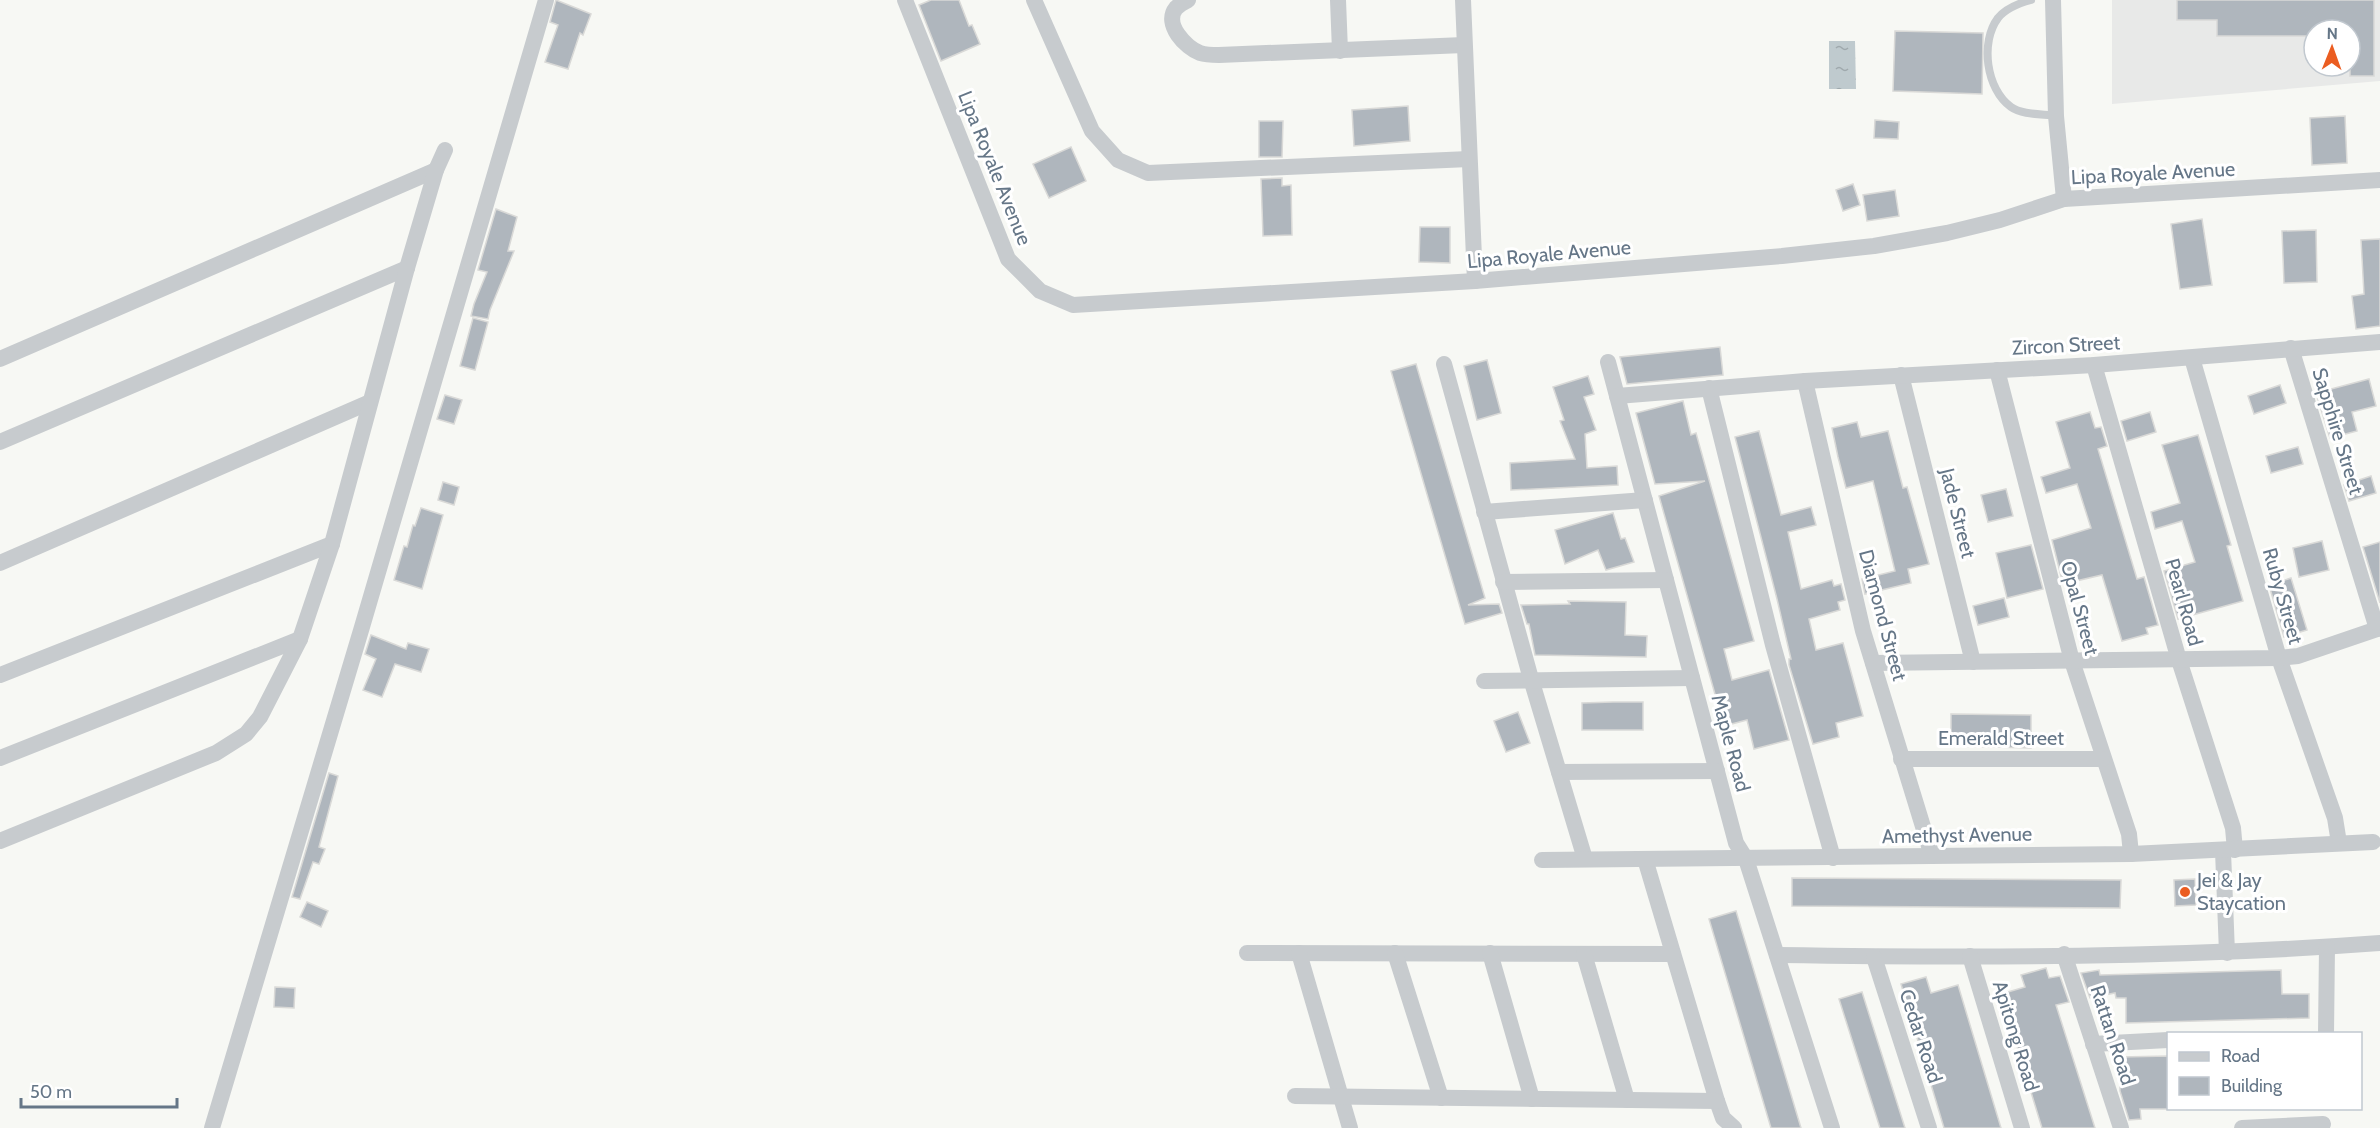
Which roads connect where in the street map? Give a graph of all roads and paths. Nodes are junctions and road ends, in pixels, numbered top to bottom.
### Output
1 (546, 0) edge
2 (905, 0) edge
3 (1034, 0) edge
4 (1188, 0) edge
5 (1338, 0) edge
6 (1463, 0) edge
7 (2031, 0) edge
8 (2053, 0) edge
9 (1464, 45) junction
10 (1340, 51) junction
11 (2056, 116) junction
12 (445, 150) dead end
13 (1469, 159) junction
14 (436, 170) junction
15 (2380, 180) edge
16 (2064, 199) junction
17 (407, 268) junction
18 (1475, 281) junction
19 (2380, 342) edge
20 (2291, 348) junction
21 (2192, 358) junction
22 (0, 359) edge
23 (1608, 362) dead end
24 (1444, 364) dead end
25 (2094, 365) junction
26 (1998, 370) junction
27 (1901, 375) junction
28 (1805, 381) junction
29 (1709, 388) junction
30 (1617, 396) junction
31 (370, 402) junction
32 (0, 442) edge
33 (1645, 500) junction
34 (1484, 512) junction
35 (332, 544) junction
36 (0, 563) edge
37 (1666, 580) junction
38 (1503, 582) junction
39 (2378, 628) edge
40 (300, 639) junction
41 (2279, 658) junction
42 (2179, 660) junction
43 (2072, 661) junction
44 (1974, 662) junction
45 (1873, 663) junction
46 (0, 675) edge
47 (1692, 678) junction
48 (1531, 679) junction
49 (1484, 681) dead end
50 (0, 758) edge
51 (1900, 759) junction
52 (2102, 759) junction
53 (1717, 771) junction
54 (1559, 772) junction
55 (0, 842) edge
56 (2373, 842) dead end
57 (2339, 843) junction
58 (2229, 850) junction
59 (2131, 854) junction
60 (1932, 856) junction
61 (1833, 858) junction
62 (1585, 859) junction
63 (1644, 859) junction
64 (1746, 859) junction
65 (1542, 860) dead end
66 (2380, 942) edge
67 (2327, 946) junction
68 (1247, 953) dead end
69 (1299, 953) junction
70 (1395, 953) junction
71 (1490, 953) junction
72 (2227, 953) junction
73 (1584, 954) junction
74 (1673, 954) junction
75 (2064, 954) junction
76 (1777, 955) junction
77 (1970, 956) junction
78 (1874, 957) junction
79 (2326, 1032) edge
80 (2167, 1040) edge
81 (2093, 1044) junction
82 (1295, 1096) dead end
83 (1341, 1096) junction
84 (1441, 1098) junction
85 (1532, 1099) junction
86 (1627, 1100) junction
87 (1717, 1101) junction
88 (2323, 1120) edge
89 (212, 1128) edge
90 (1350, 1128) edge
91 (1734, 1128) edge
92 (1832, 1128) edge
93 (1929, 1128) edge
94 (2022, 1128) edge
95 (2121, 1128) edge
96 (2242, 1128) edge

1 - 89 street
2 - 18 street, Lipa Royale Avenue
3 - 13 street
4 - 10 street
5 - 10 street
6 - 9 street
7 - 11 lane
8 - 11 street
9 - 10 street
9 - 13 street
11 - 16 street
12 - 14 street
13 - 18 street
14 - 17 street
14 - 22 street
15 - 16 street, Lipa Royale Avenue
16 - 18 street, Lipa Royale Avenue
17 - 31 street
17 - 32 street
19 - 20 street, Zircon Street
20 - 21 street, Zircon Street
20 - 39 street, Sapphire Street
21 - 25 street, Zircon Street
21 - 41 street, Ruby Street
23 - 30 street, Maple Road
24 - 34 street
25 - 26 street, Zircon Street
25 - 42 street, Pearl Road
26 - 27 street, Zircon Street
26 - 43 street, Opal Street
27 - 28 street, Zircon Street
27 - 44 street, Jade Street
28 - 29 street, Zircon Street
28 - 45 street, Diamond Street
29 - 30 street, Zircon Street
29 - 61 street
30 - 33 street, Maple Road
31 - 35 street
31 - 36 street
33 - 34 street
33 - 37 street, Maple Road
34 - 38 street
35 - 40 street
35 - 46 street
37 - 38 street
37 - 47 street, Maple Road
38 - 48 street
39 - 41 street
40 - 50 street
40 - 55 street
41 - 42 street
41 - 57 street, Ruby Street
42 - 43 street
42 - 58 street, Pearl Road
43 - 44 street
43 - 52 street, Opal Street
44 - 45 street
45 - 51 street, Diamond Street
47 - 48 street
47 - 53 street, Maple Road
48 - 49 street
48 - 54 street
51 - 52 street, Emerald Street
51 - 60 street, Diamond Street
52 - 59 street, Opal Street
53 - 54 street
53 - 64 street, Maple Road
54 - 62 street
56 - 57 street, Amethyst Avenue
57 - 58 street, Amethyst Avenue
58 - 59 street, Amethyst Avenue
58 - 72 street, Pearl Road
59 - 60 street, Amethyst Avenue
60 - 61 street, Amethyst Avenue
61 - 64 street, Amethyst Avenue
62 - 63 street, Amethyst Avenue
62 - 65 street, Amethyst Avenue
63 - 64 street, Amethyst Avenue
63 - 74 street
64 - 76 street, Maple Road
66 - 67 street
67 - 72 street
67 - 79 street
68 - 69 street
69 - 70 street
69 - 83 street
70 - 71 street
70 - 84 street
71 - 73 street
71 - 85 street
72 - 75 street
73 - 74 street
73 - 86 street
74 - 87 street
75 - 77 street
75 - 81 street, Rattan Road
76 - 78 street
76 - 92 street, Maple Road
77 - 78 street
77 - 94 street, Apitong Road
78 - 93 street, Cedar Road
80 - 81 street
81 - 95 street, Rattan Road
82 - 83 street
83 - 84 street
83 - 90 street
84 - 85 street
85 - 86 street
86 - 87 street
87 - 91 street
88 - 96 street

